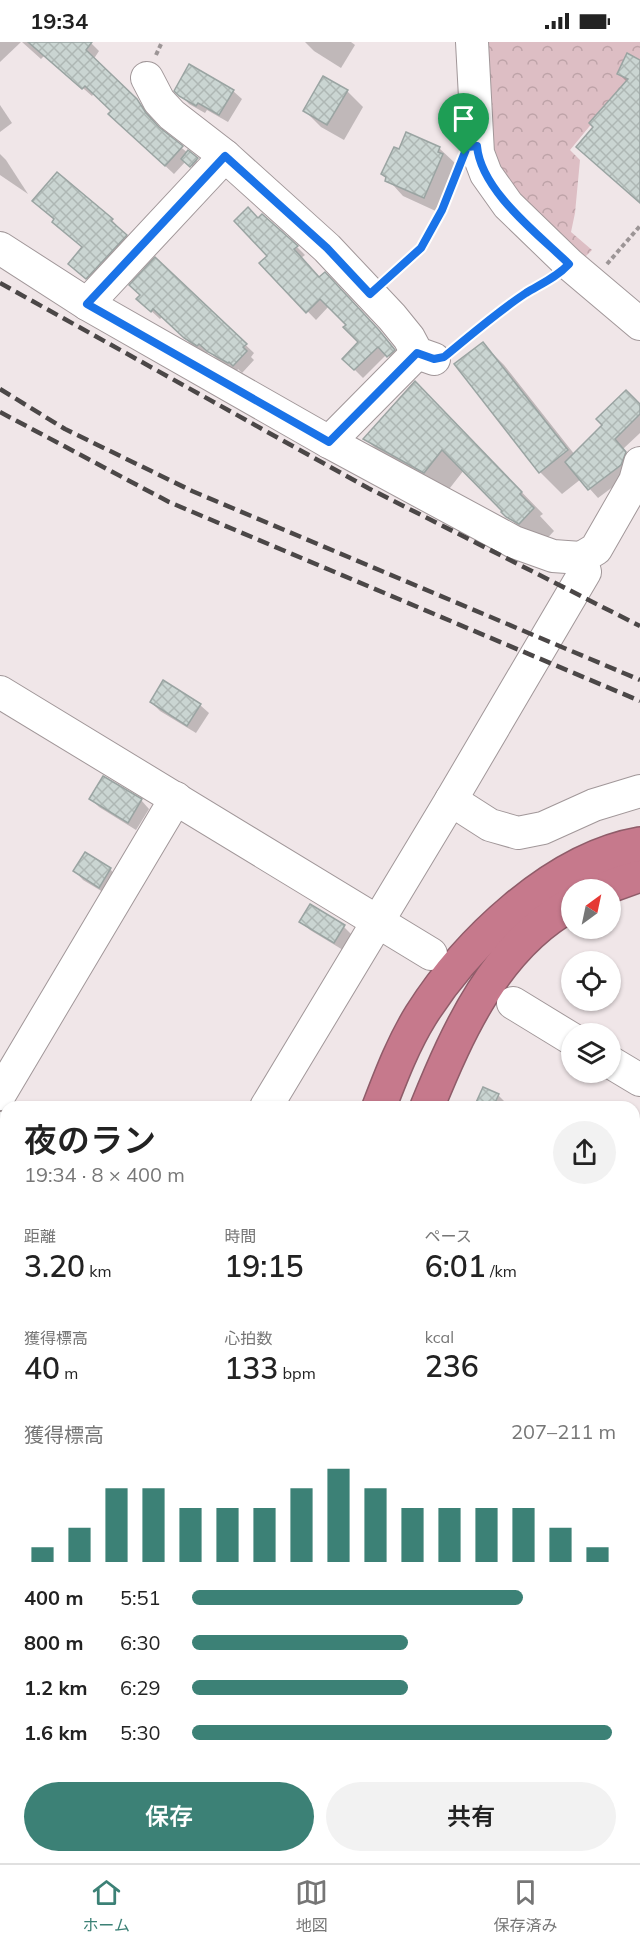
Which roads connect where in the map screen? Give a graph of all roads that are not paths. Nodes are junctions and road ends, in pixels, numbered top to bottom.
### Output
1 (471, 42) edge
2 (147, 78) dead end
3 (225, 156) junction
4 (0, 248) edge
5 (87, 304) junction
6 (640, 324) edge
7 (329, 442) junction
8 (640, 463) edge
9 (581, 558) junction
10 (0, 692) edge
11 (640, 790) edge
12 (176, 798) junction
13 (451, 800) junction
14 (640, 844) edge
15 (640, 875) edge
16 (621, 882) edge
17 (561, 912) edge
18 (379, 921) junction
19 (431, 954) dead end
20 (513, 1003) dead end
21 (561, 1032) edge
22 (621, 1069) edge
23 (640, 1080) edge
24 (0, 1094) edge
25 (270, 1101) edge
26 (381, 1101) edge
27 (430, 1101) edge

1 - 6 street
2 - 3 street
3 - 5 street
3 - 7 street
4 - 5 street
5 - 7 street
7 - 9 street
8 - 9 street
9 - 13 street
10 - 12 street
11 - 13 street
12 - 18 street
12 - 24 street
13 - 18 street
14 - 26 highway
15 - 16 highway
17 - 27 highway
18 - 19 street
18 - 25 street
20 - 21 street
22 - 23 street

